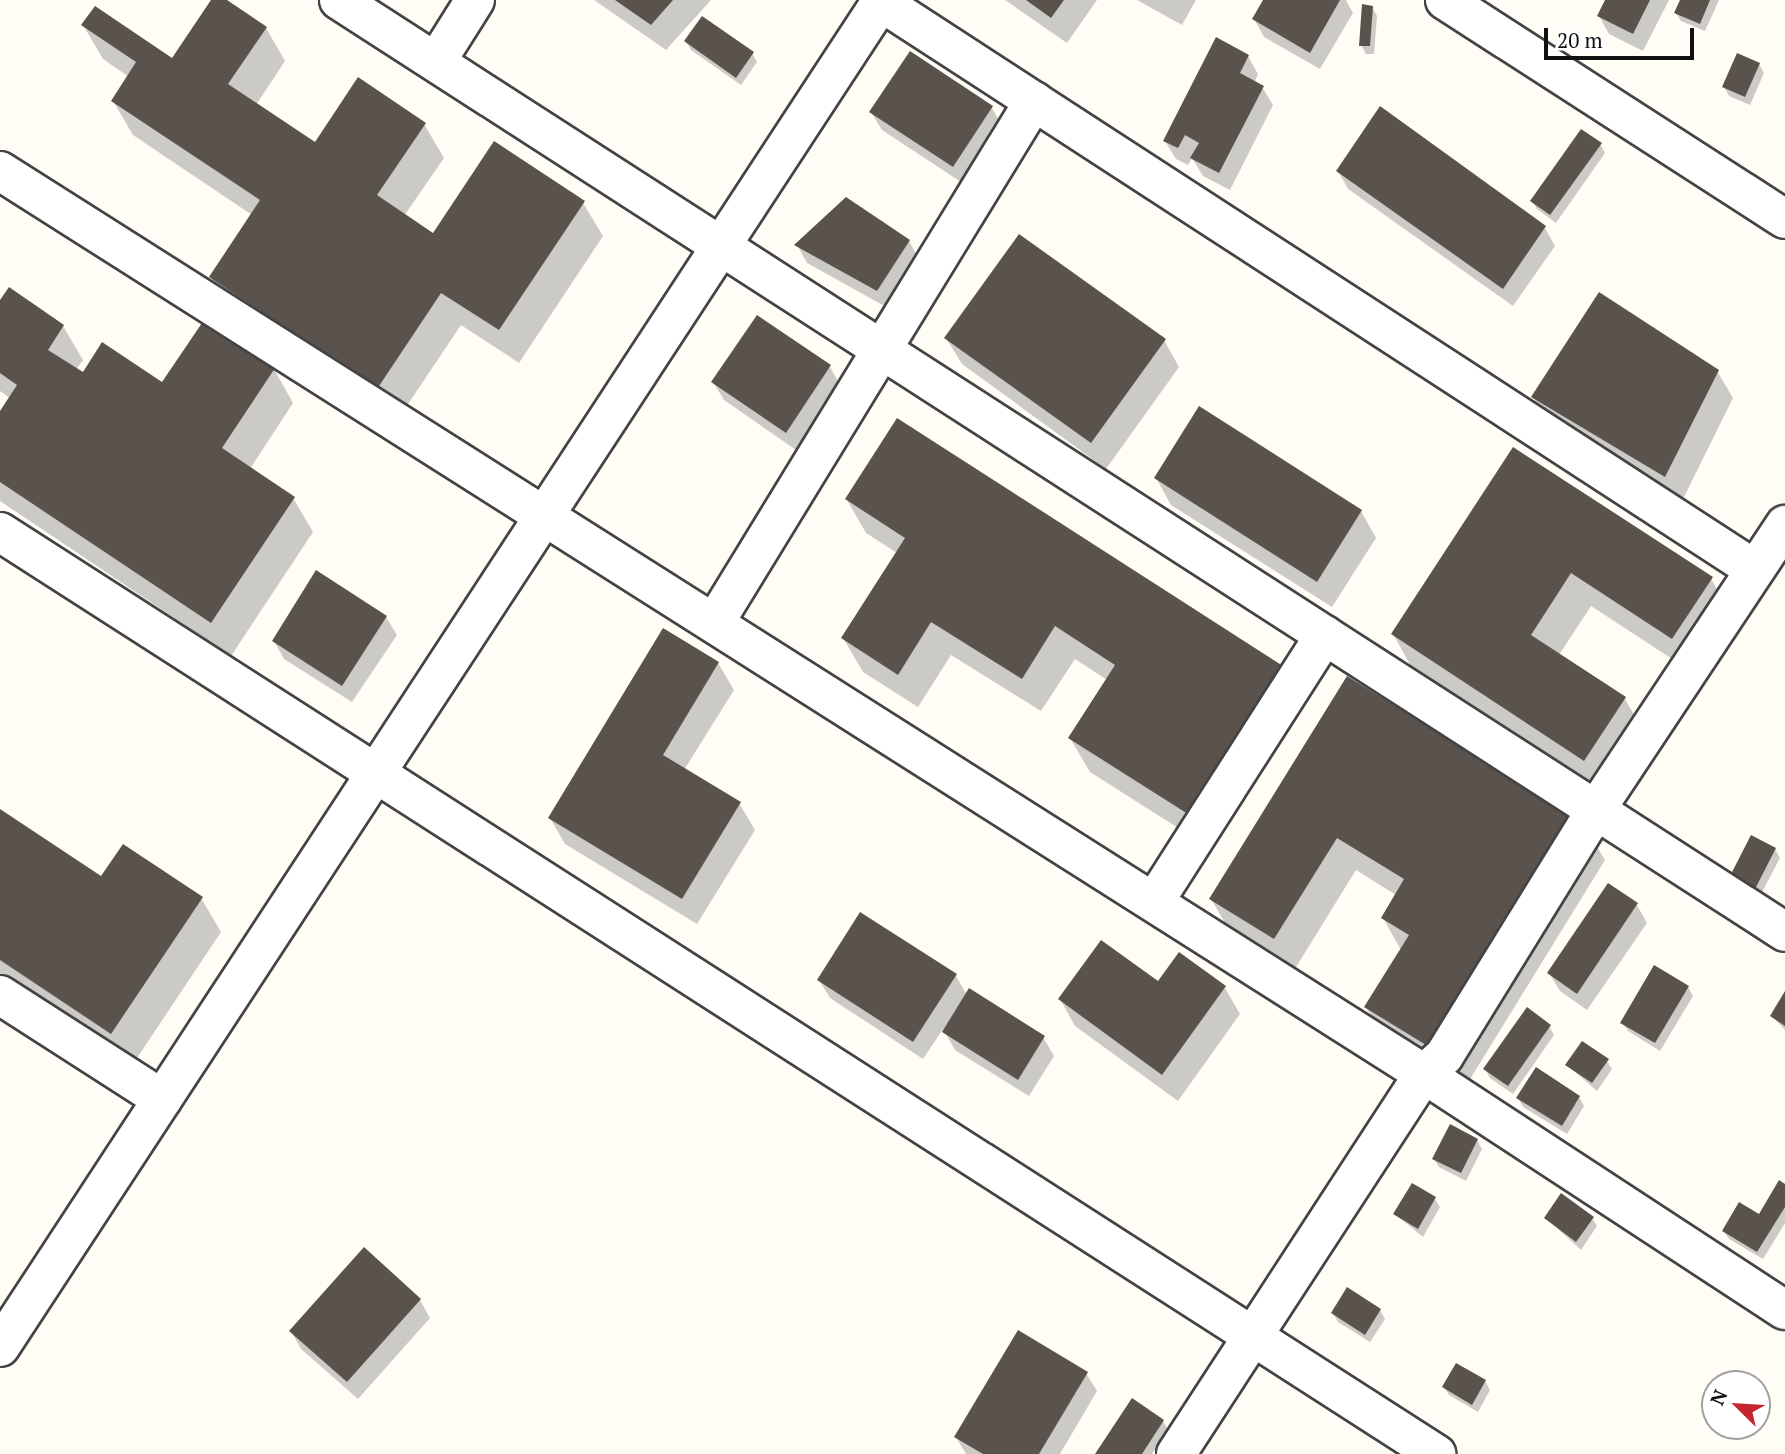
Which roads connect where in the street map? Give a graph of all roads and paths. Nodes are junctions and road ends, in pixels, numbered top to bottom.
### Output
1 (339, 0) edge
2 (475, 0) edge
3 (1445, 0) edge
4 (880, 1) edge
5 (436, 62) junction
6 (1034, 101) junction
7 (0, 171) edge
8 (1785, 219) edge
9 (720, 246) junction
10 (883, 351) junction
11 (545, 514) junction
12 (1785, 525) edge
13 (0, 532) edge
14 (1754, 569) junction
15 (715, 622) junction
16 (1325, 635) junction
17 (376, 773) junction
18 (1597, 808) junction
19 (1154, 902) junction
20 (1785, 932) edge
21 (0, 995) edge
22 (1424, 1074) junction
23 (162, 1099) junction
24 (1785, 1310) edge
25 (1253, 1334) junction
26 (0, 1347) edge
27 (1177, 1454) edge
28 (1436, 1454) edge

1 - 5 street
2 - 5 street
3 - 8 street
4 - 6 street
4 - 9 street
5 - 9 street
6 - 10 street
6 - 14 street
7 - 11 street
9 - 10 street
9 - 11 street
10 - 15 street
10 - 16 street
11 - 15 street
11 - 17 street
12 - 14 street
13 - 17 street
14 - 18 street
15 - 19 street
16 - 18 street
16 - 19 street
17 - 23 street
17 - 25 street
18 - 20 street
18 - 22 street
19 - 22 street
21 - 23 street
22 - 24 street
22 - 25 street
23 - 26 street
25 - 27 street
25 - 28 street

